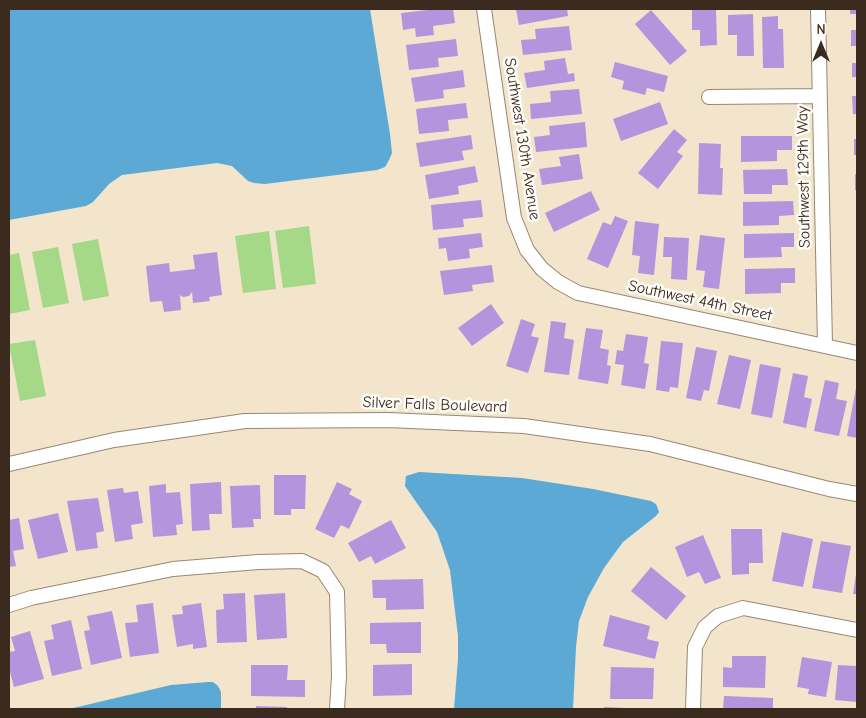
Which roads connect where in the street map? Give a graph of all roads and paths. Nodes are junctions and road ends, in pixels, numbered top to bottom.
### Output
1 (484, 9) edge
2 (818, 9) edge
3 (820, 96) junction
4 (709, 97) dead end
5 (542, 269) joint
6 (825, 346) junction
7 (857, 353) edge
8 (9, 464) edge
9 (857, 494) edge
10 (9, 605) edge
11 (857, 630) edge
12 (337, 709) edge
13 (693, 709) edge

1 - 5 street, Southwest 130th Avenue
2 - 3 street, Southwest 129th Way
3 - 4 street
3 - 6 street, Southwest 129th Way
5 - 6 street, Southwest 44th Street
6 - 7 street, Southwest 44th Street
8 - 9 street, Silver Falls Boulevard
10 - 12 street
11 - 13 street

